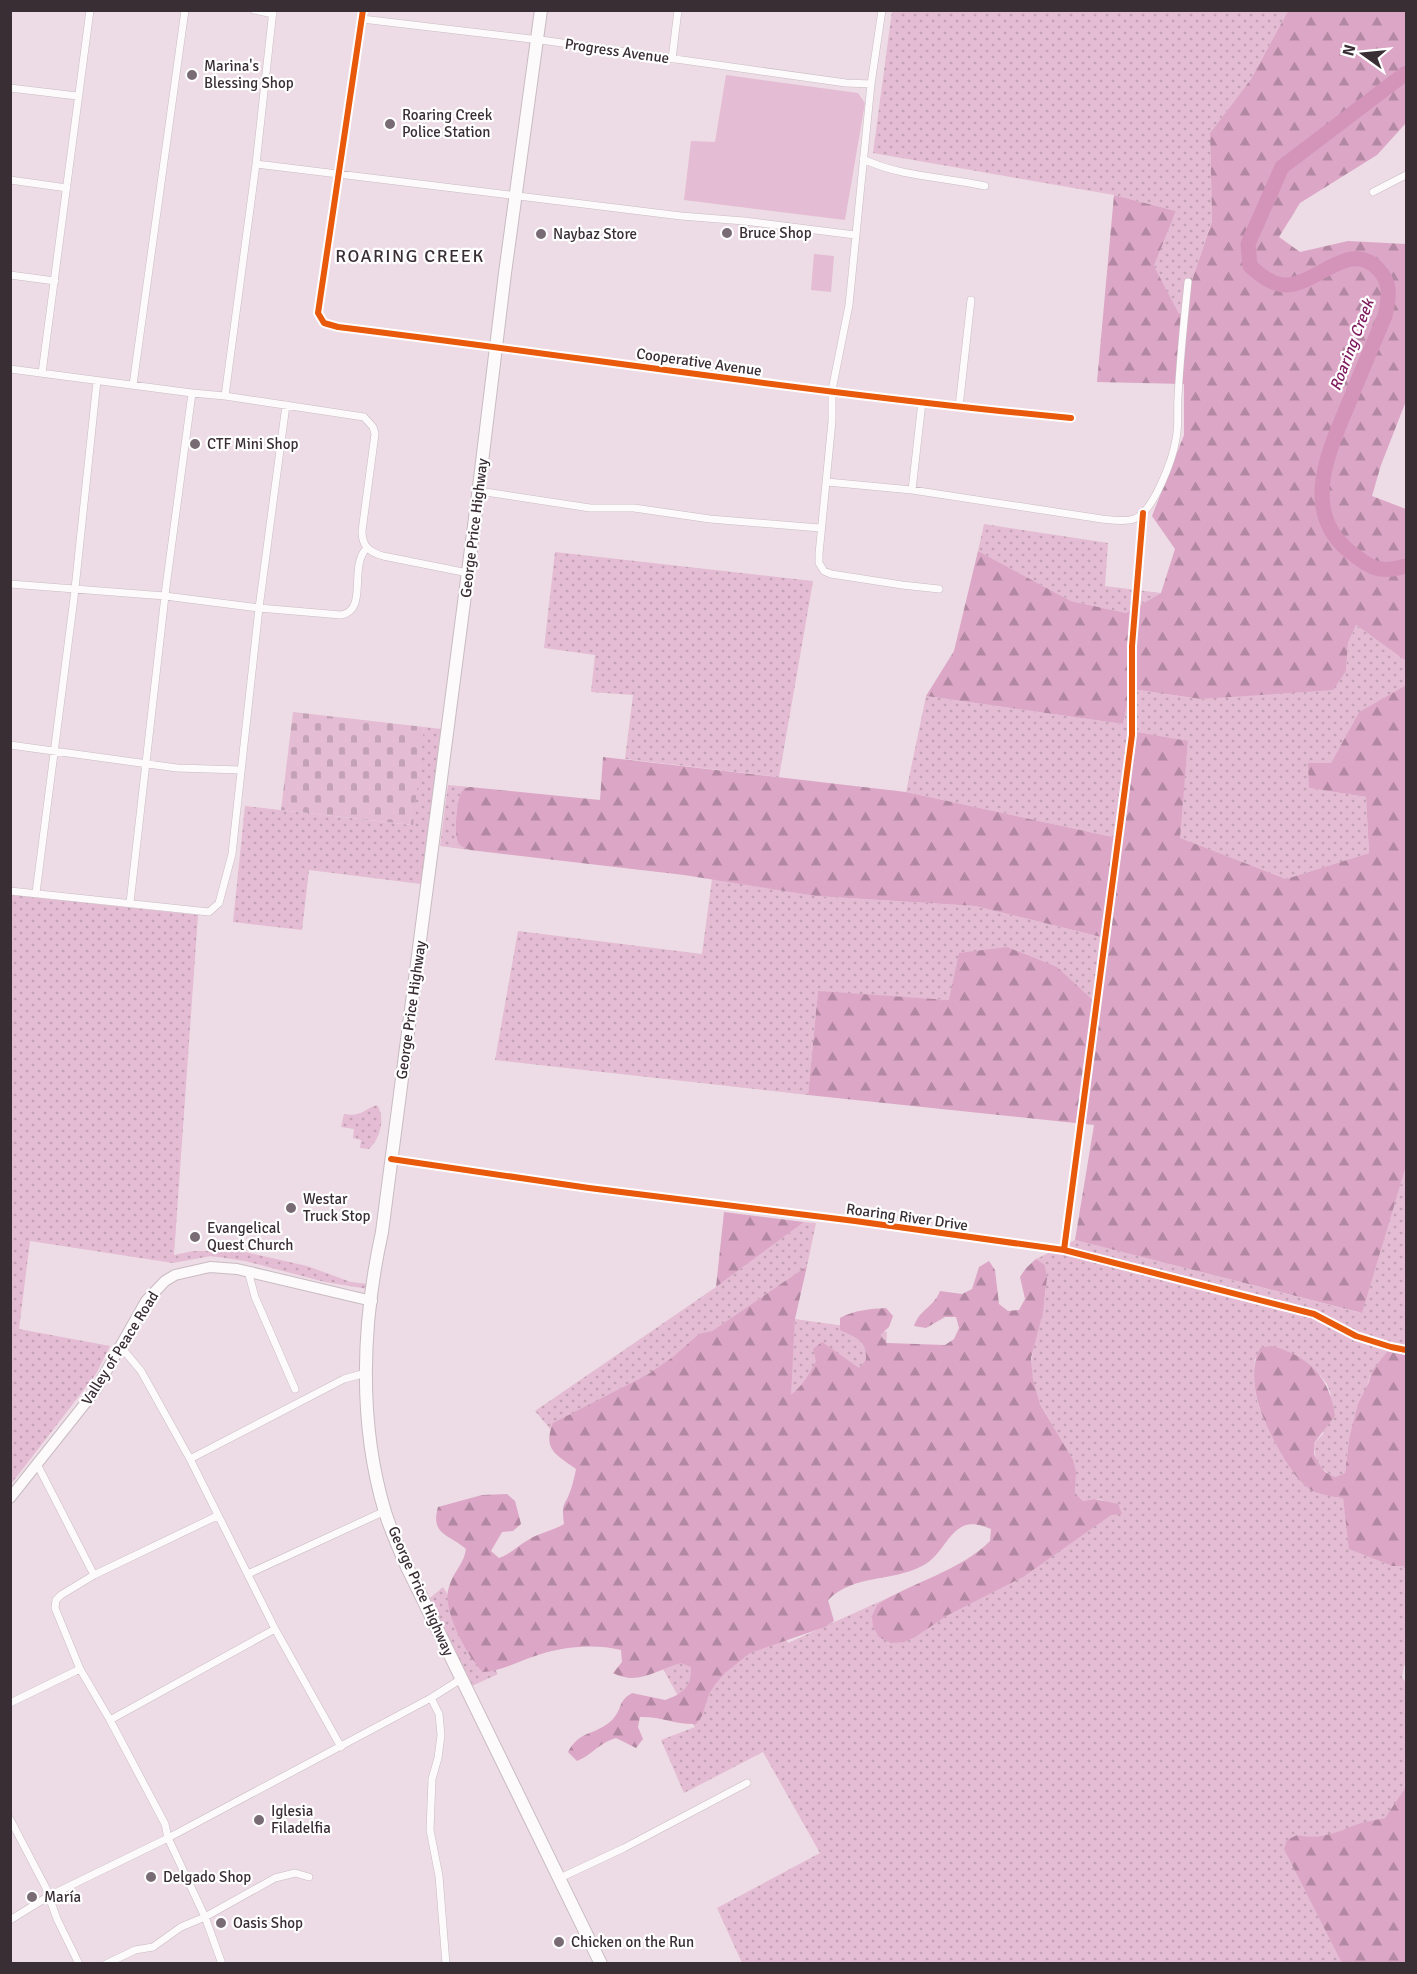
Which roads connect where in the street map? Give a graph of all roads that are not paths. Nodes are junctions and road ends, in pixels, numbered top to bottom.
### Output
1 (90, 10) edge
2 (185, 10) edge
3 (254, 10) edge
4 (541, 10) edge
5 (678, 10) edge
6 (882, 10) edge
7 (273, 12) edge
8 (363, 15) edge
9 (537, 40) junction
10 (672, 59) junction
11 (871, 84) junction
12 (10, 88) edge
13 (77, 96) junction
14 (863, 159) junction
15 (256, 164) junction
16 (339, 175) junction
17 (1407, 175) edge
18 (10, 180) edge
19 (985, 186) dead end
20 (67, 188) junction
21 (1373, 192) dead end
22 (516, 196) junction
23 (855, 236) junction
24 (10, 275) edge
25 (55, 281) junction
26 (1188, 282) dead end
27 (971, 300) dead end
28 (497, 347) junction
29 (10, 369) edge
30 (42, 373) junction
31 (97, 381) junction
32 (133, 386) junction
33 (832, 390) junction
34 (192, 393) junction
35 (225, 396) junction
36 (922, 402) junction
37 (286, 405) junction
38 (958, 407) junction
39 (1071, 418) dead end
40 (827, 482) junction
41 (912, 490) junction
42 (479, 491) junction
43 (1143, 513) junction
44 (820, 528) junction
45 (367, 548) junction
46 (468, 573) junction
47 (10, 584) edge
48 (939, 589) dead end
49 (74, 590) junction
50 (165, 596) junction
51 (258, 608) junction
52 (10, 745) edge
53 (55, 750) junction
54 (147, 764) junction
55 (241, 770) junction
56 (10, 891) edge
57 (36, 893) junction
58 (130, 903) junction
59 (391, 1159) junction
60 (1064, 1250) junction
61 (248, 1271) junction
62 (372, 1301) junction
63 (120, 1347) junction
64 (1407, 1350) edge
65 (366, 1373) junction
66 (295, 1389) dead end
67 (190, 1460) junction
68 (37, 1464) junction
69 (10, 1498) edge
70 (385, 1511) junction
71 (217, 1516) junction
72 (248, 1574) junction
73 (94, 1575) junction
74 (276, 1629) junction
75 (80, 1669) junction
76 (460, 1679) junction
77 (431, 1698) junction
78 (10, 1703) edge
79 (110, 1720) junction
80 (341, 1747) junction
81 (747, 1783) dead end
82 (10, 1819) edge
83 (168, 1838) junction
84 (309, 1877) dead end
85 (560, 1878) junction
86 (49, 1896) junction
87 (205, 1917) junction
88 (10, 1920) edge
89 (79, 1964) edge
90 (106, 1964) edge
91 (222, 1964) edge
92 (446, 1964) edge
93 (601, 1964) edge

1 - 13 street
2 - 32 street
3 - 7 street
4 - 9 highway, George Price Highway
5 - 10 street
6 - 11 street
7 - 15 street
8 - 9 street, Progress Avenue
8 - 16 street
9 - 10 street, Progress Avenue
9 - 22 highway, George Price Highway
10 - 11 street, Progress Avenue
11 - 14 street
12 - 13 street
13 - 20 street
14 - 19 street
14 - 23 street
15 - 16 street
15 - 35 street
16 - 22 street
16 - 28 street, Cooperative Avenue
17 - 21 street
18 - 20 street
20 - 25 street
22 - 23 street
22 - 28 highway, George Price Highway
23 - 33 street
24 - 25 street
25 - 30 street
26 - 43 street
27 - 38 street
28 - 33 street, Cooperative Avenue
28 - 42 highway, George Price Highway
29 - 30 street
30 - 31 street
31 - 32 street
31 - 49 street
32 - 34 street
33 - 36 street, Cooperative Avenue
33 - 40 street
34 - 35 street
34 - 50 street
35 - 37 street
36 - 38 street, Cooperative Avenue
36 - 41 street
37 - 45 street
37 - 51 street
38 - 39 street, Cooperative Avenue
40 - 41 street
40 - 44 street
41 - 43 street
42 - 44 street
42 - 46 highway, George Price Highway
43 - 60 street
44 - 48 street
45 - 46 street
45 - 51 street
46 - 59 highway, George Price Highway
47 - 49 street
49 - 50 street
49 - 53 street
50 - 51 street
50 - 54 street
51 - 55 street
52 - 53 street
53 - 54 street
53 - 57 street
54 - 55 street
54 - 58 street
55 - 58 street
56 - 57 street
57 - 58 street
59 - 60 street, Roaring River Drive
59 - 62 highway, George Price Highway
60 - 64 street, Roaring River Drive
61 - 62 street, Valley of Peace Road
61 - 63 street, Valley of Peace Road
61 - 66 street
62 - 65 highway, George Price Highway
63 - 67 street
63 - 68 street, Valley of Peace Road
65 - 67 street
65 - 70 highway, George Price Highway
67 - 71 street
68 - 69 street, Valley of Peace Road
68 - 73 street
70 - 72 street
70 - 76 highway, George Price Highway
71 - 72 street
71 - 73 street
72 - 74 street
73 - 75 street
74 - 79 street
74 - 80 street
75 - 78 street
75 - 79 street
76 - 77 street
76 - 85 highway, George Price Highway
77 - 80 street
77 - 92 street
79 - 83 street
80 - 83 street
81 - 85 street
82 - 86 street
83 - 86 street
83 - 87 street
84 - 87 street
85 - 93 highway, George Price Highway
86 - 88 street
86 - 89 street
87 - 90 street
87 - 91 street

